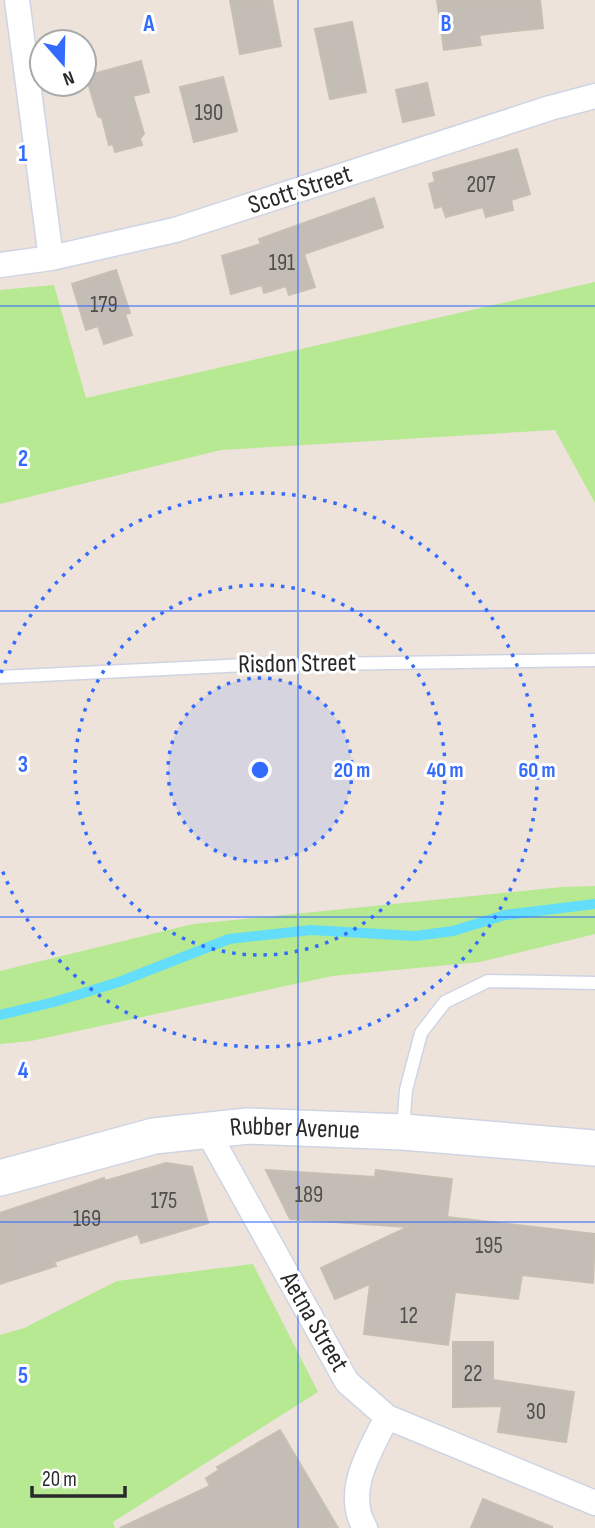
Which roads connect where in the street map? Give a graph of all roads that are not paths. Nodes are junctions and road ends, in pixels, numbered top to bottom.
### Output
1 (17, 0) edge
2 (595, 96) edge
3 (51, 258) junction
4 (0, 265) edge
5 (595, 660) edge
6 (0, 677) edge
7 (595, 983) edge
8 (206, 1129) junction
9 (403, 1132) junction
10 (595, 1148) edge
11 (0, 1178) edge
12 (387, 1417) junction
13 (595, 1503) edge
14 (365, 1528) edge

1 - 3 street
2 - 3 street, Scott Street
3 - 4 street, Scott Street
5 - 6 lane, Risdon Street
7 - 9 lane
8 - 9 street, Rubber Avenue
8 - 11 street, Rubber Avenue
8 - 12 street, Aetna Street
9 - 10 street, Rubber Avenue
12 - 13 street, Aetna Street
12 - 14 street

